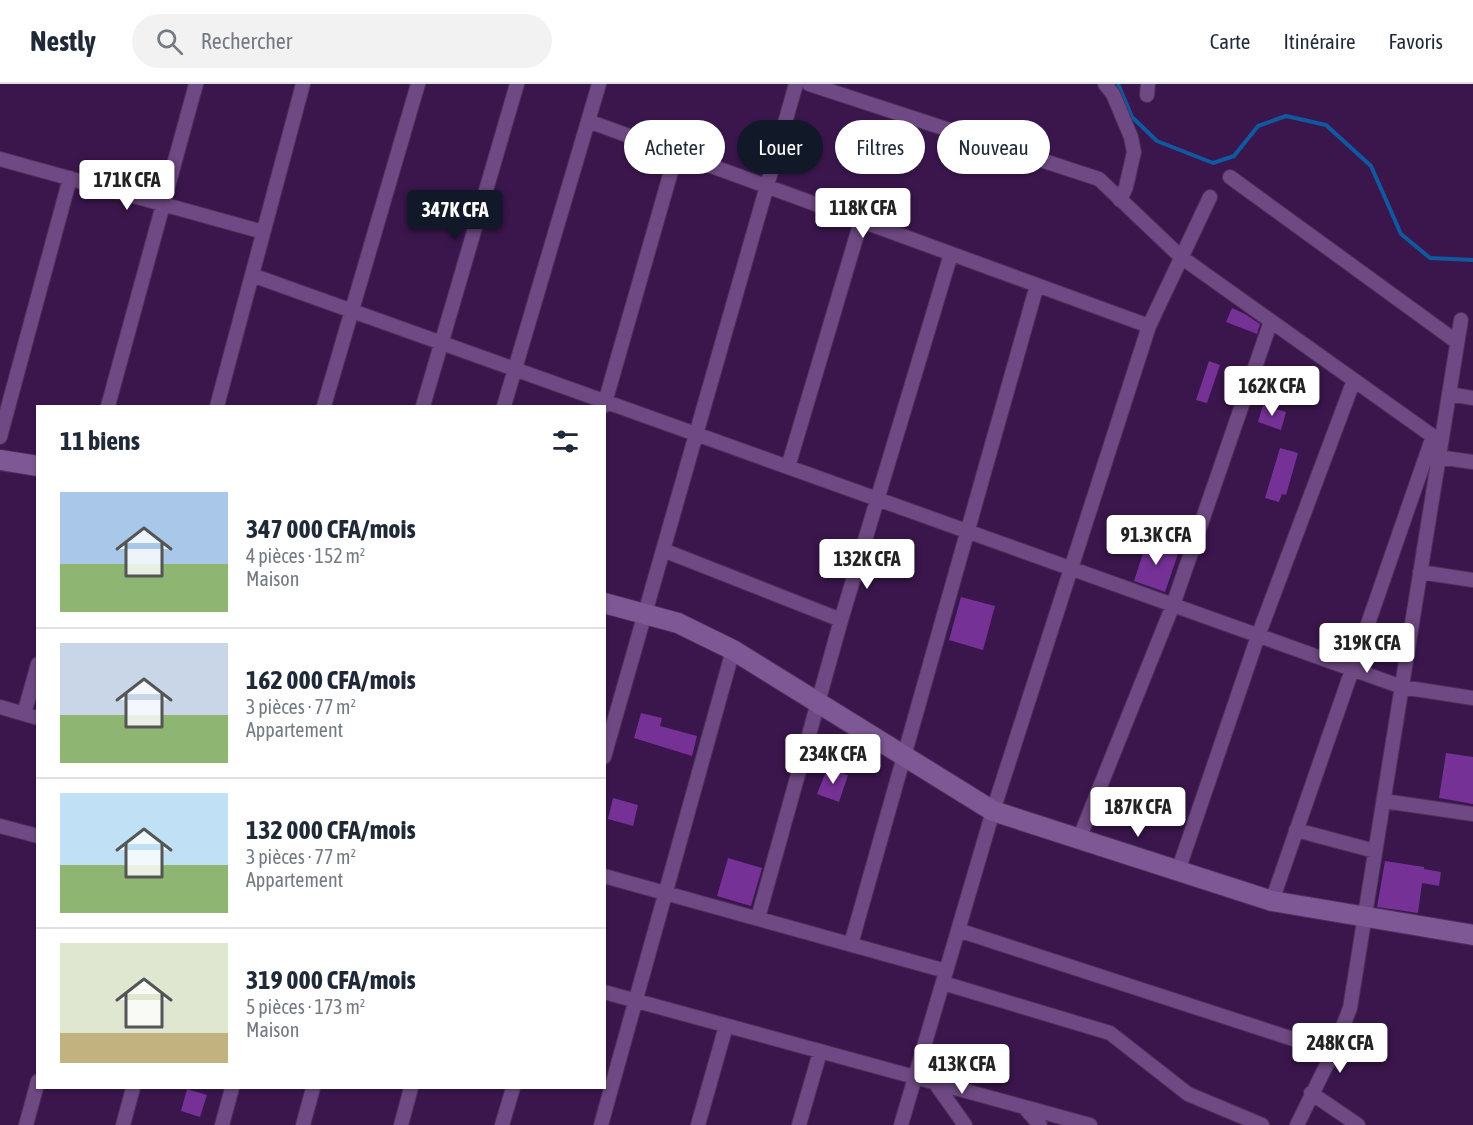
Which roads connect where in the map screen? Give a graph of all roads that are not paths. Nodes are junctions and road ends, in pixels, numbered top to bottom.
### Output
1 (196, 84) edge
2 (303, 84) edge
3 (418, 84) edge
4 (517, 84) edge
5 (599, 84) edge
6 (796, 84) edge
7 (809, 84) edge
8 (1104, 84) edge
9 (588, 122) junction
10 (624, 135) edge
11 (0, 159) edge
12 (725, 172) edge
13 (670, 174) edge
14 (1230, 177) dead end
15 (69, 178) junction
16 (767, 187) junction
17 (1210, 197) dead end
18 (1120, 200) junction
19 (163, 204) junction
20 (861, 221) junction
21 (263, 232) junction
22 (951, 254) junction
23 (1181, 257) junction
24 (252, 275) junction
25 (1037, 285) junction
26 (352, 310) junction
27 (1461, 320) dead end
28 (1271, 321) junction
29 (1149, 327) junction
30 (1457, 342) junction
31 (441, 343) junction
32 (515, 369) junction
33 (1354, 380) junction
34 (1449, 394) junction
35 (1473, 398) edge
36 (604, 404) edge
37 (108, 405) edge
38 (217, 405) edge
39 (324, 405) edge
40 (423, 405) edge
41 (504, 405) edge
42 (697, 435) junction
43 (0, 437) edge
44 (1437, 439) junction
45 (1438, 458) junction
46 (0, 460) edge
47 (1473, 462) edge
48 (36, 466) edge
49 (788, 467) junction
50 (878, 500) junction
51 (966, 532) junction
52 (663, 550) junction
53 (1071, 569) junction
54 (1420, 572) junction
55 (1473, 580) edge
56 (606, 604) edge
57 (1173, 606) junction
58 (645, 615) junction
59 (841, 620) junction
60 (1258, 636) junction
61 (732, 650) junction
62 (1352, 670) junction
63 (36, 679) edge
64 (1402, 687) junction
65 (1473, 698) edge
66 (818, 703) junction
67 (0, 708) edge
68 (31, 716) edge
69 (606, 751) edge
70 (904, 756) junction
71 (1383, 801) junction
72 (993, 811) junction
73 (1473, 814) edge
74 (0, 826) edge
75 (1296, 830) junction
76 (36, 835) edge
77 (1079, 839) junction
78 (1376, 852) junction
79 (1178, 871) junction
80 (606, 877) edge
81 (666, 892) junction
82 (1272, 901) junction
83 (759, 918) junction
84 (1365, 918) junction
85 (958, 930) junction
86 (1473, 935) edge
87 (851, 944) junction
88 (945, 977) junction
89 (606, 993) edge
90 (636, 1001) junction
91 (726, 1026) junction
92 (820, 1052) junction
93 (1333, 1052) junction
94 (915, 1078) junction
95 (935, 1083) junction
96 (36, 1088) edge
97 (133, 1089) edge
98 (232, 1089) edge
99 (313, 1089) edge
100 (411, 1089) edge
101 (513, 1089) edge
102 (1311, 1093) junction
103 (1024, 1107) junction
104 (26, 1125) edge
105 (123, 1125) edge
106 (222, 1125) edge
107 (303, 1125) edge
108 (401, 1125) edge
109 (502, 1125) edge
110 (602, 1125) edge
111 (699, 1125) edge
112 (799, 1125) edge
113 (901, 1125) edge
114 (964, 1125) edge
115 (1040, 1125) edge
116 (1090, 1125) edge
117 (1262, 1125) edge
118 (1296, 1125) edge
119 (1358, 1125) edge

1 - 19 street
2 - 21 street
3 - 26 street
4 - 31 street
5 - 9 street
6 - 16 street
7 - 18 street
8 - 18 street
9 - 10 street
9 - 32 street
11 - 15 street
12 - 16 street
13 - 36 street
14 - 30 street
15 - 19 street
15 - 43 street
16 - 20 street
16 - 42 street
17 - 23 street
18 - 23 street
19 - 21 street
19 - 37 street
20 - 22 street
20 - 49 street
21 - 24 street
22 - 25 street
22 - 50 street
23 - 28 street
23 - 29 street
24 - 26 street
24 - 38 street
25 - 29 street
25 - 51 street
26 - 31 street
26 - 39 street
27 - 30 street
28 - 33 street
28 - 57 street
29 - 53 street
30 - 34 street
31 - 32 street
31 - 40 street
32 - 36 street
32 - 41 street
33 - 44 street
33 - 60 street
34 - 35 street
34 - 44 street
36 - 42 street
42 - 49 street
42 - 52 street
44 - 45 street
44 - 62 street
45 - 47 street
45 - 54 street
46 - 48 street
49 - 50 street
50 - 51 street
50 - 59 street
51 - 53 street
51 - 70 street
52 - 58 street
52 - 59 street
53 - 57 street
53 - 72 street
54 - 55 street
54 - 64 street
56 - 58 street
57 - 60 street
57 - 77 street
58 - 61 street
58 - 69 street
59 - 66 street
60 - 62 street
60 - 79 street
61 - 66 street
61 - 81 street
62 - 64 street
62 - 75 street
63 - 68 street
64 - 65 street
64 - 71 street
66 - 70 street
66 - 83 street
67 - 68 street
70 - 72 street
70 - 87 street
71 - 73 street
71 - 78 street
72 - 77 street
72 - 85 street
74 - 76 street
75 - 78 street
75 - 82 street
77 - 79 street
78 - 84 street
79 - 82 street
80 - 81 street
81 - 83 street
81 - 90 street
82 - 84 street
83 - 87 street
84 - 86 street
84 - 93 street
85 - 88 street
85 - 93 street
87 - 88 street
88 - 94 street
88 - 117 street
89 - 90 street
90 - 91 street
90 - 110 street
91 - 92 street
91 - 111 street
92 - 94 street
92 - 112 street
93 - 102 street
94 - 95 street
94 - 113 street
95 - 103 street
95 - 114 street
96 - 104 street
97 - 105 street
98 - 106 street
99 - 107 street
100 - 108 street
101 - 109 street
102 - 118 street
102 - 119 street
103 - 115 street
103 - 116 street

